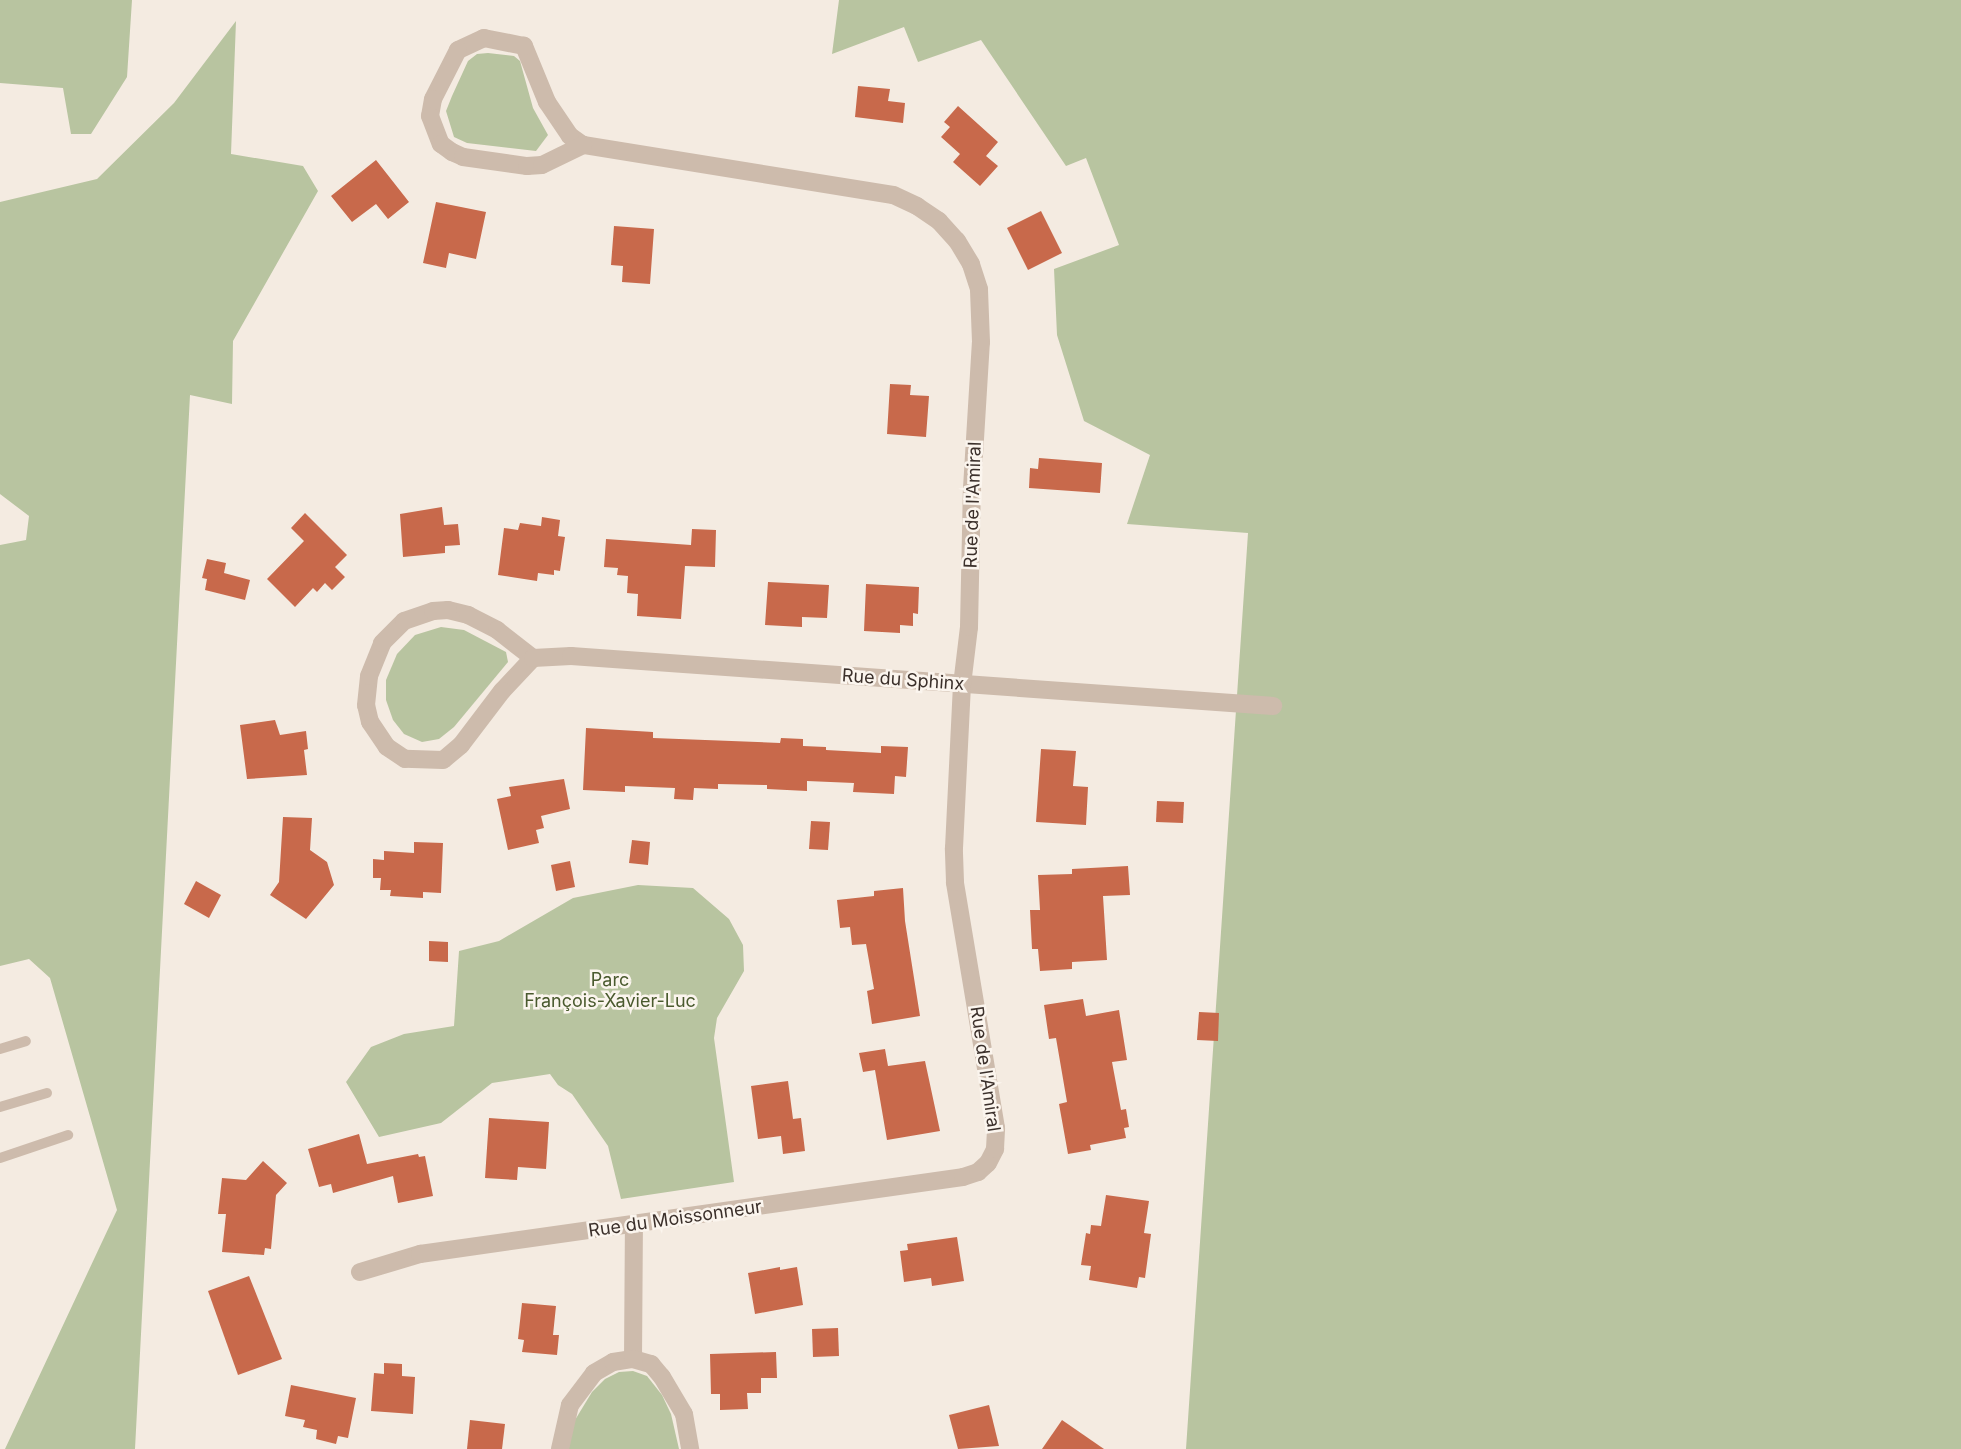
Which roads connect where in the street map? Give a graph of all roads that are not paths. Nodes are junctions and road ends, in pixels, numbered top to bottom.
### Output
1 (583, 145) junction
2 (533, 659) junction
3 (962, 685) junction
4 (1273, 706) dead end
5 (26, 1041) dead end
6 (0, 1049) edge
7 (47, 1093) dead end
8 (0, 1107) edge
9 (68, 1135) dead end
10 (0, 1157) edge
11 (988, 1163) joint
12 (634, 1225) junction
13 (360, 1272) dead end
14 (633, 1359) junction
15 (559, 1449) edge
16 (690, 1449) edge

1 - 1 street
1 - 3 street, Rue de l'Amiral
2 - 2 street
2 - 3 street, Rue du Sphinx
3 - 4 street, Rue du Sphinx
3 - 11 street, Rue de l'Amiral
5 - 6 lane
7 - 8 lane
9 - 10 lane
11 - 12 street, Rue du Moissonneur
12 - 13 street, Rue du Moissonneur
12 - 14 street
14 - 15 street
14 - 16 street

